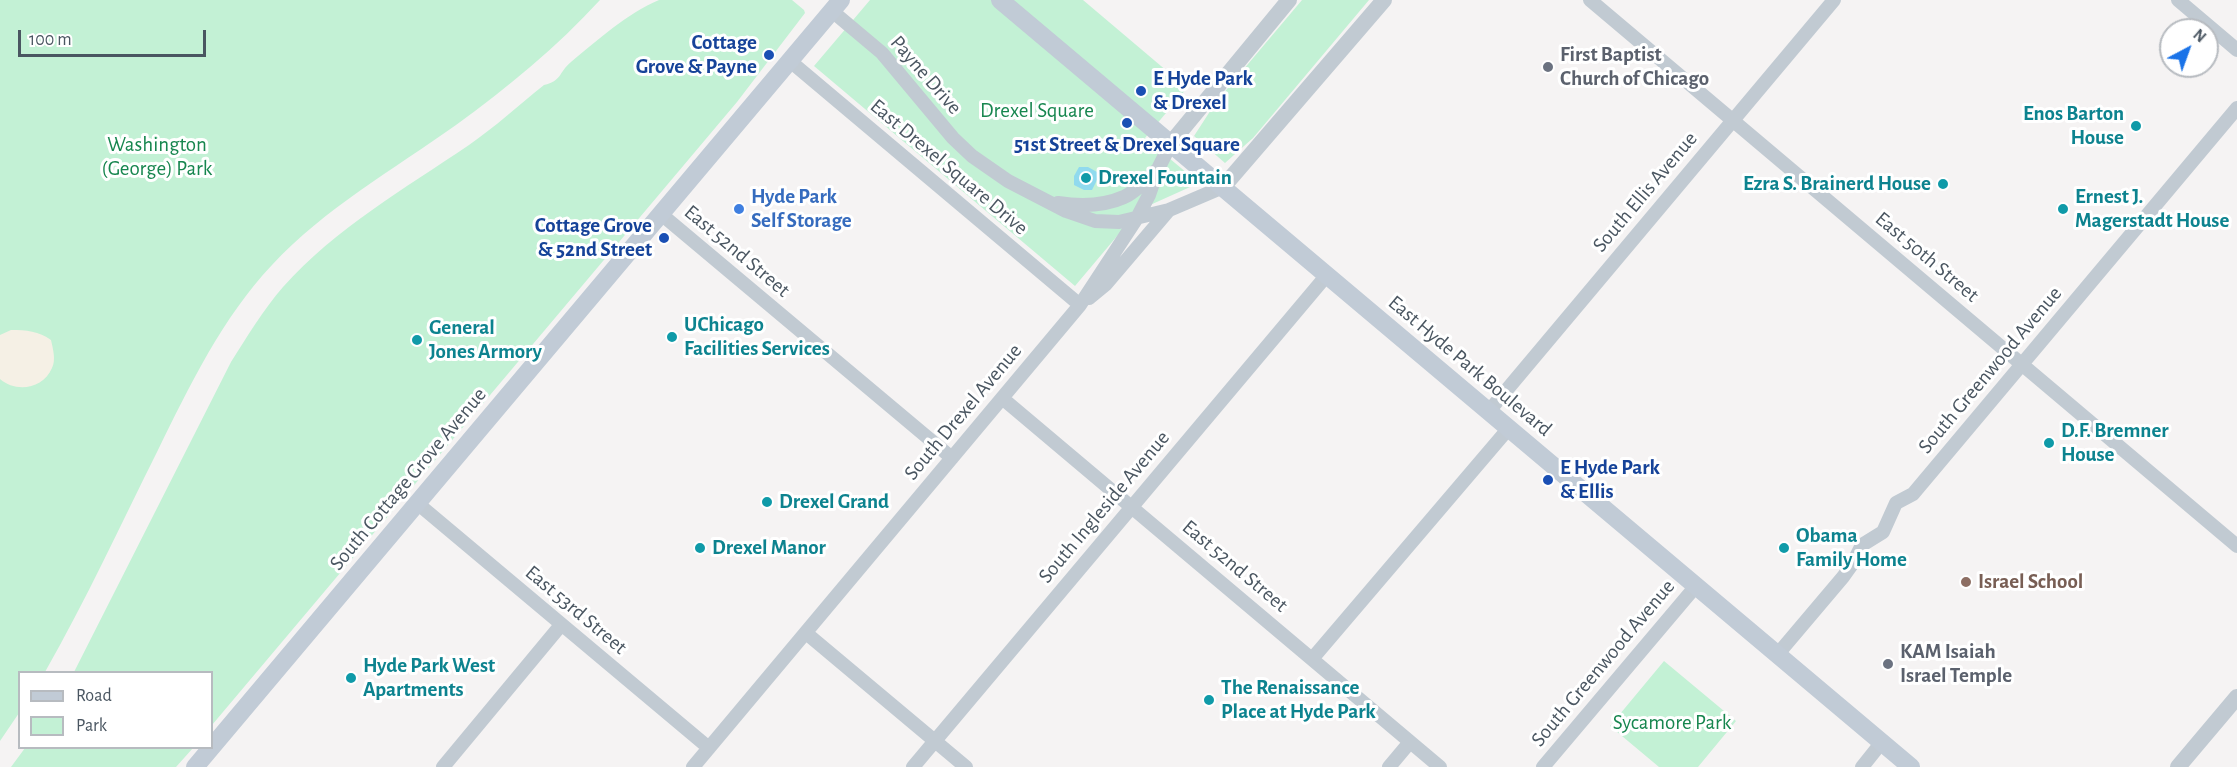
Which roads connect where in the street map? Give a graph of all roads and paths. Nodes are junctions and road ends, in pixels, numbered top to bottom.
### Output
1 (1000, 0) edge
2 (1289, 0) edge
3 (1384, 0) edge
4 (1590, 0) edge
5 (1834, 0) edge
6 (2178, 0) edge
7 (837, 5) edge
8 (2237, 50) edge
9 (790, 61) junction
10 (2237, 108) edge
11 (1733, 121) junction
12 (1171, 143) junction
13 (1158, 169) junction
14 (1223, 187) junction
15 (1124, 197) joint
16 (1050, 201) junction
17 (1168, 210) junction
18 (661, 214) junction
19 (1137, 218) junction
20 (1327, 275) junction
21 (1080, 305) junction
22 (2022, 364) junction
23 (1002, 398) junction
24 (1488, 411) junction
25 (1509, 428) junction
26 (952, 458) junction
27 (417, 504) junction
28 (1132, 507) junction
29 (2237, 546) edge
30 (1696, 586) junction
31 (561, 624) junction
32 (806, 633) junction
33 (1777, 655) junction
34 (1312, 659) junction
35 (2237, 697) edge
36 (935, 741) junction
37 (1410, 742) junction
38 (1882, 742) junction
39 (213, 746) edge
40 (709, 748) junction
41 (210, 749) edge
42 (195, 767) edge
43 (443, 767) edge
44 (693, 767) edge
45 (913, 767) edge
46 (966, 767) edge
47 (1389, 767) edge
48 (1440, 767) edge
49 (1543, 767) edge
50 (1862, 767) edge
51 (1911, 767) edge
52 (2178, 767) edge

1 - 12 main road, East Hyde Park Boulevard
2 - 12 street
3 - 14 street
4 - 11 street, East 50th Street
5 - 11 street, South Ellis Avenue
6 - 8 street
7 - 9 main road, South Cottage Grove Avenue
7 - 16 street, Payne Drive
9 - 18 main road, South Cottage Grove Avenue
9 - 21 street, East Drexel Square Drive
10 - 22 street, South Greenwood Avenue
11 - 22 street, East 50th Street
11 - 24 street, South Ellis Avenue
12 - 13 street, South Drexel Avenue
12 - 14 main road, East Hyde Park Boulevard
13 - 15 street, South Drexel Avenue
13 - 19 street, South Drexel Avenue
14 - 17 street, South Drexel Avenue
14 - 20 main road, East Hyde Park Boulevard
15 - 16 street, Payne Drive
16 - 19 street, Payne Drive
17 - 19 street, Payne Drive
17 - 21 street, South Drexel Avenue
18 - 26 street, East 52nd Street
18 - 27 main road, South Cottage Grove Avenue
19 - 21 street, South Drexel Avenue
20 - 24 main road, East Hyde Park Boulevard
20 - 28 street, South Ingleside Avenue
21 - 23 street, South Drexel Avenue
22 - 29 street, East 50th Street
22 - 33 street, South Greenwood Avenue
23 - 26 street, South Drexel Avenue
23 - 28 street, East 52nd Street
24 - 25 main road, East Hyde Park Boulevard
25 - 30 main road, East Hyde Park Boulevard
25 - 34 street
26 - 32 street, South Drexel Avenue
27 - 31 street, East 53rd Street
27 - 39 main road, South Cottage Grove Avenue
28 - 34 street, East 52nd Street
28 - 36 street, South Ingleside Avenue
30 - 33 main road, East Hyde Park Boulevard
30 - 49 street, South Greenwood Avenue
31 - 40 street, East 53rd Street
31 - 43 street
32 - 36 street
32 - 40 street, South Drexel Avenue
33 - 38 main road, East Hyde Park Boulevard
34 - 37 street, East 52nd Street
35 - 52 street
36 - 45 street, South Ingleside Avenue
36 - 46 street
37 - 47 street
37 - 48 street, East 52nd Street
38 - 50 street
38 - 51 main road, East Hyde Park Boulevard
40 - 44 street, South Drexel Avenue
41 - 42 main road, South Cottage Grove Avenue

